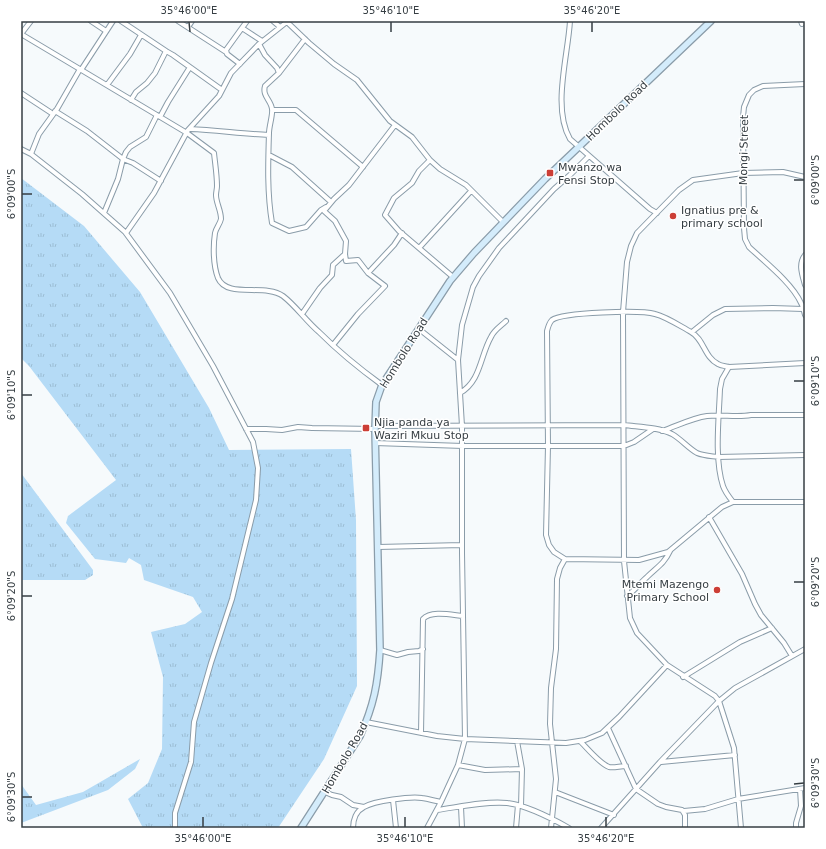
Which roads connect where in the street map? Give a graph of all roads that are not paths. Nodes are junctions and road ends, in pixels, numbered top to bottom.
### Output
1 (30, 21) edge
2 (91, 21) edge
3 (113, 21) edge
4 (120, 21) edge
5 (178, 21) edge
6 (192, 21) edge
7 (241, 21) edge
8 (273, 21) edge
9 (288, 21) edge
10 (570, 21) edge
11 (711, 21) edge
12 (246, 22) edge
13 (188, 27) junction
14 (280, 27) junction
15 (242, 28) junction
16 (106, 31) junction
17 (21, 34) edge
18 (141, 35) junction
19 (305, 40) junction
20 (261, 42) junction
21 (166, 52) junction
22 (226, 52) junction
23 (240, 64) junction
24 (190, 67) junction
25 (81, 69) junction
26 (279, 73) junction
27 (805, 84) edge
28 (107, 85) junction
29 (222, 90) junction
30 (21, 94) edge
31 (131, 100) junction
32 (272, 110) junction
33 (54, 112) junction
34 (159, 116) junction
35 (395, 125) junction
36 (188, 131) junction
37 (269, 135) junction
38 (579, 147) junction
39 (21, 149) edge
40 (31, 154) junction
41 (269, 155) junction
42 (589, 156) junction
43 (123, 159) junction
44 (430, 160) junction
45 (363, 167) junction
46 (743, 173) junction
47 (805, 177) edge
48 (161, 181) junction
49 (472, 191) junction
50 (331, 202) junction
51 (327, 207) junction
52 (104, 213) junction
53 (657, 213) junction
54 (503, 222) junction
55 (126, 233) junction
56 (402, 234) junction
57 (419, 248) junction
58 (345, 254) junction
59 (805, 255) edge
60 (368, 273) junction
61 (453, 277) junction
62 (805, 285) edge
63 (803, 309) junction
64 (623, 312) junction
65 (302, 314) junction
66 (805, 315) edge
67 (506, 321) dead end
68 (419, 329) junction
69 (692, 332) junction
70 (333, 345) junction
71 (458, 360) junction
72 (805, 363) edge
73 (729, 367) junction
74 (382, 385) junction
75 (460, 393) junction
76 (719, 415) junction
77 (805, 415) edge
78 (624, 425) junction
79 (462, 426) junction
80 (548, 426) junction
81 (375, 427) junction
82 (246, 429) junction
83 (653, 429) junction
84 (661, 431) junction
85 (375, 443) junction
86 (463, 446) junction
87 (548, 446) junction
88 (624, 446) junction
89 (805, 455) edge
90 (718, 457) junction
91 (733, 502) junction
92 (805, 502) edge
93 (709, 517) junction
94 (462, 545) junction
95 (378, 547) junction
96 (671, 550) junction
97 (565, 559) junction
98 (624, 561) junction
99 (627, 596) junction
100 (463, 616) junction
101 (772, 628) junction
102 (422, 649) junction
103 (805, 649) edge
104 (380, 650) junction
105 (792, 656) junction
106 (667, 665) junction
107 (683, 677) junction
108 (719, 701) junction
109 (366, 722) junction
110 (608, 728) junction
111 (421, 733) junction
112 (465, 739) junction
113 (517, 740) junction
114 (580, 741) junction
115 (553, 742) junction
116 (735, 755) junction
117 (660, 762) junction
118 (458, 765) junction
119 (626, 766) junction
120 (522, 769) junction
121 (805, 788) edge
122 (636, 789) junction
123 (800, 789) junction
124 (325, 792) junction
125 (555, 792) junction
126 (738, 799) junction
127 (393, 800) junction
128 (441, 802) junction
129 (519, 806) junction
130 (364, 807) junction
131 (461, 807) junction
132 (436, 810) junction
133 (684, 811) junction
134 (614, 814) junction
135 (552, 818) junction
136 (606, 826) edge
137 (175, 828) edge
138 (301, 828) edge
139 (353, 828) edge
140 (396, 828) edge
141 (427, 828) edge
142 (462, 828) edge
143 (516, 828) edge
144 (551, 828) edge
145 (569, 828) edge
146 (601, 828) edge
147 (685, 828) edge
148 (741, 828) edge
149 (796, 828) edge

1 - 17 street
2 - 16 street
3 - 16 street
4 - 18 street
5 - 13 street
6 - 13 street
7 - 12 street
8 - 14 street
9 - 14 street
9 - 19 street
10 - 38 street
11 - 38 street, Hombolo Road
12 - 15 street
13 - 22 street
14 - 20 street
15 - 20 street
15 - 22 street
16 - 25 street
17 - 25 street
18 - 21 street
18 - 28 street
19 - 26 street
19 - 35 street
20 - 23 street
20 - 26 street
21 - 24 street
21 - 31 street
22 - 23 street
23 - 29 street
24 - 29 street
24 - 34 street
25 - 28 street
25 - 33 street
26 - 32 street
27 - 46 street, Mongi Street
28 - 31 street
29 - 36 street
30 - 33 street
31 - 34 street
32 - 37 street
32 - 45 street
33 - 40 street
33 - 43 street
34 - 36 street
34 - 43 street
35 - 44 street
35 - 45 street
36 - 37 street
36 - 48 street
36 - 65 street
37 - 41 street
38 - 42 street
38 - 54 street, Hombolo Road
39 - 40 street
40 - 52 street
41 - 50 street
41 - 51 street
42 - 53 street
42 - 71 street
43 - 48 street
43 - 52 street
44 - 49 street
44 - 56 street
45 - 50 street
46 - 47 street
46 - 53 street
46 - 63 street, Mongi Street
48 - 55 street
49 - 54 street
49 - 57 street
50 - 51 street
51 - 58 street
52 - 55 street
53 - 64 street
54 - 61 street, Hombolo Road
55 - 82 street
56 - 57 street
56 - 60 street
57 - 61 street
58 - 60 street
58 - 65 street
59 - 62 street
60 - 70 street
61 - 68 street, Hombolo Road
63 - 66 street, Mongi Street
63 - 69 street
64 - 69 street
64 - 78 street
64 - 80 street
65 - 70 street
67 - 75 street
68 - 71 street
68 - 74 street, Hombolo Road
69 - 73 street
70 - 74 street
71 - 75 street
72 - 73 street
73 - 76 street
74 - 81 street, Hombolo Road
75 - 79 street
76 - 77 street
76 - 84 street
76 - 90 street
78 - 80 street
78 - 83 street
78 - 88 street
79 - 80 street
79 - 81 street
79 - 86 street
80 - 87 street
81 - 82 street
81 - 85 street, Hombolo Road
82 - 137 street
83 - 84 street
83 - 88 street
84 - 90 street
85 - 86 street
85 - 95 street, Hombolo Road
86 - 87 street
86 - 94 street
87 - 88 street
87 - 97 street
88 - 98 street
89 - 90 street
90 - 91 street
91 - 92 street
91 - 93 street
93 - 96 street
93 - 101 street
94 - 95 street
94 - 100 street
95 - 104 street, Hombolo Road
96 - 98 street
96 - 99 street
97 - 98 street
97 - 115 street
98 - 99 street
99 - 106 street
100 - 102 street
100 - 112 street
101 - 105 street
101 - 107 street
102 - 104 street
102 - 111 street
103 - 105 street
104 - 109 street, Hombolo Road
105 - 108 street
106 - 107 street
106 - 110 street
107 - 108 street
108 - 116 street
108 - 117 street
109 - 111 street
109 - 124 street, Hombolo Road
110 - 114 street
110 - 119 street
111 - 112 street
112 - 113 street
112 - 118 street
113 - 115 street
113 - 120 street
114 - 115 street
114 - 119 street
115 - 125 street
116 - 117 street
116 - 126 street
117 - 122 street
118 - 120 street
118 - 128 street
119 - 122 street
120 - 129 street
121 - 123 street
122 - 133 street
122 - 134 street
123 - 126 street
123 - 149 street
124 - 130 street
124 - 138 street, Hombolo Road
125 - 134 street
125 - 135 street
126 - 133 street
126 - 148 street
127 - 128 street
127 - 130 street
127 - 140 street
128 - 132 street
129 - 131 street
129 - 135 street
129 - 143 street
130 - 139 street
131 - 132 street
131 - 142 street
132 - 141 street
133 - 147 street
134 - 136 street
135 - 144 street
135 - 145 street
136 - 146 street

